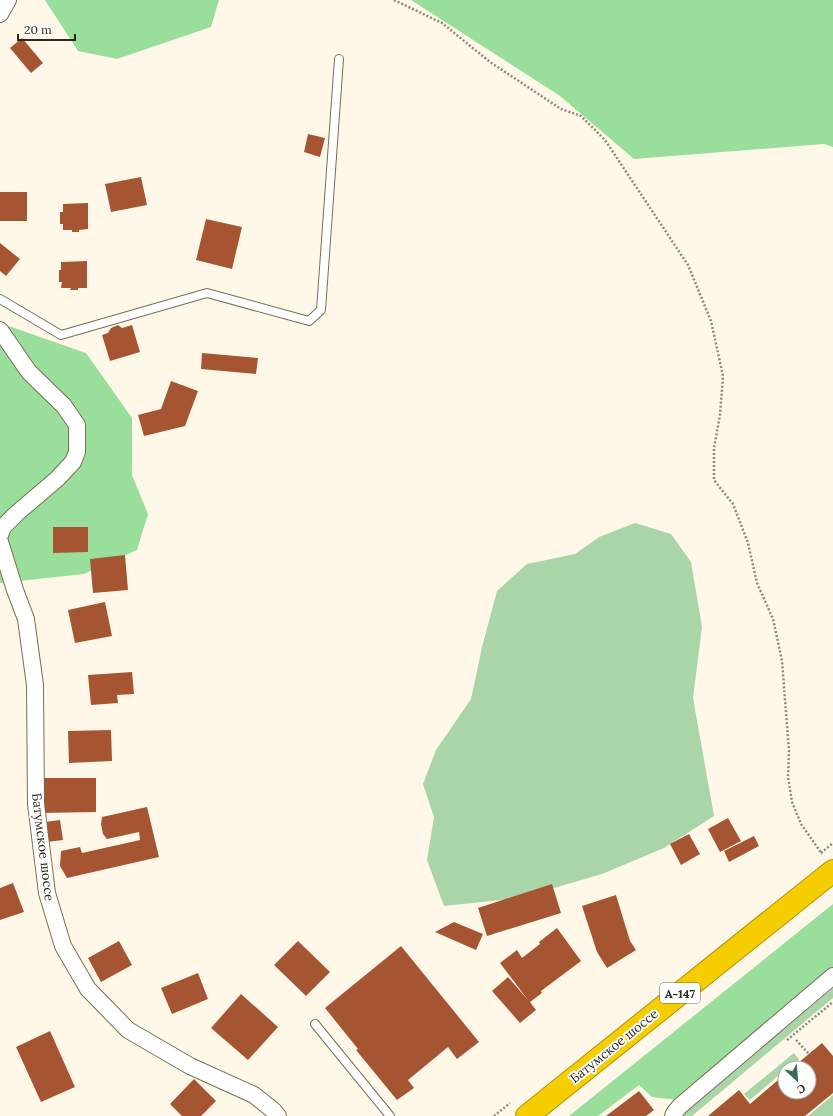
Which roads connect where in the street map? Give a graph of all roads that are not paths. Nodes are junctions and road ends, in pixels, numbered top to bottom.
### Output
1 (8, 0) edge
2 (0, 14) edge
3 (339, 59) dead end
4 (0, 298) edge
5 (0, 330) edge
6 (0, 535) edge
7 (0, 542) edge
8 (829, 865) edge
9 (833, 976) edge
10 (315, 1024) dead end
11 (278, 1116) edge
12 (390, 1116) edge
13 (526, 1116) edge
14 (673, 1116) edge

1 - 2 street
3 - 4 lane
5 - 6 street
7 - 11 street, Батумское шоссе
8 - 13 highway, Батумское шоссе / А-147
9 - 14 street
10 - 12 lane

